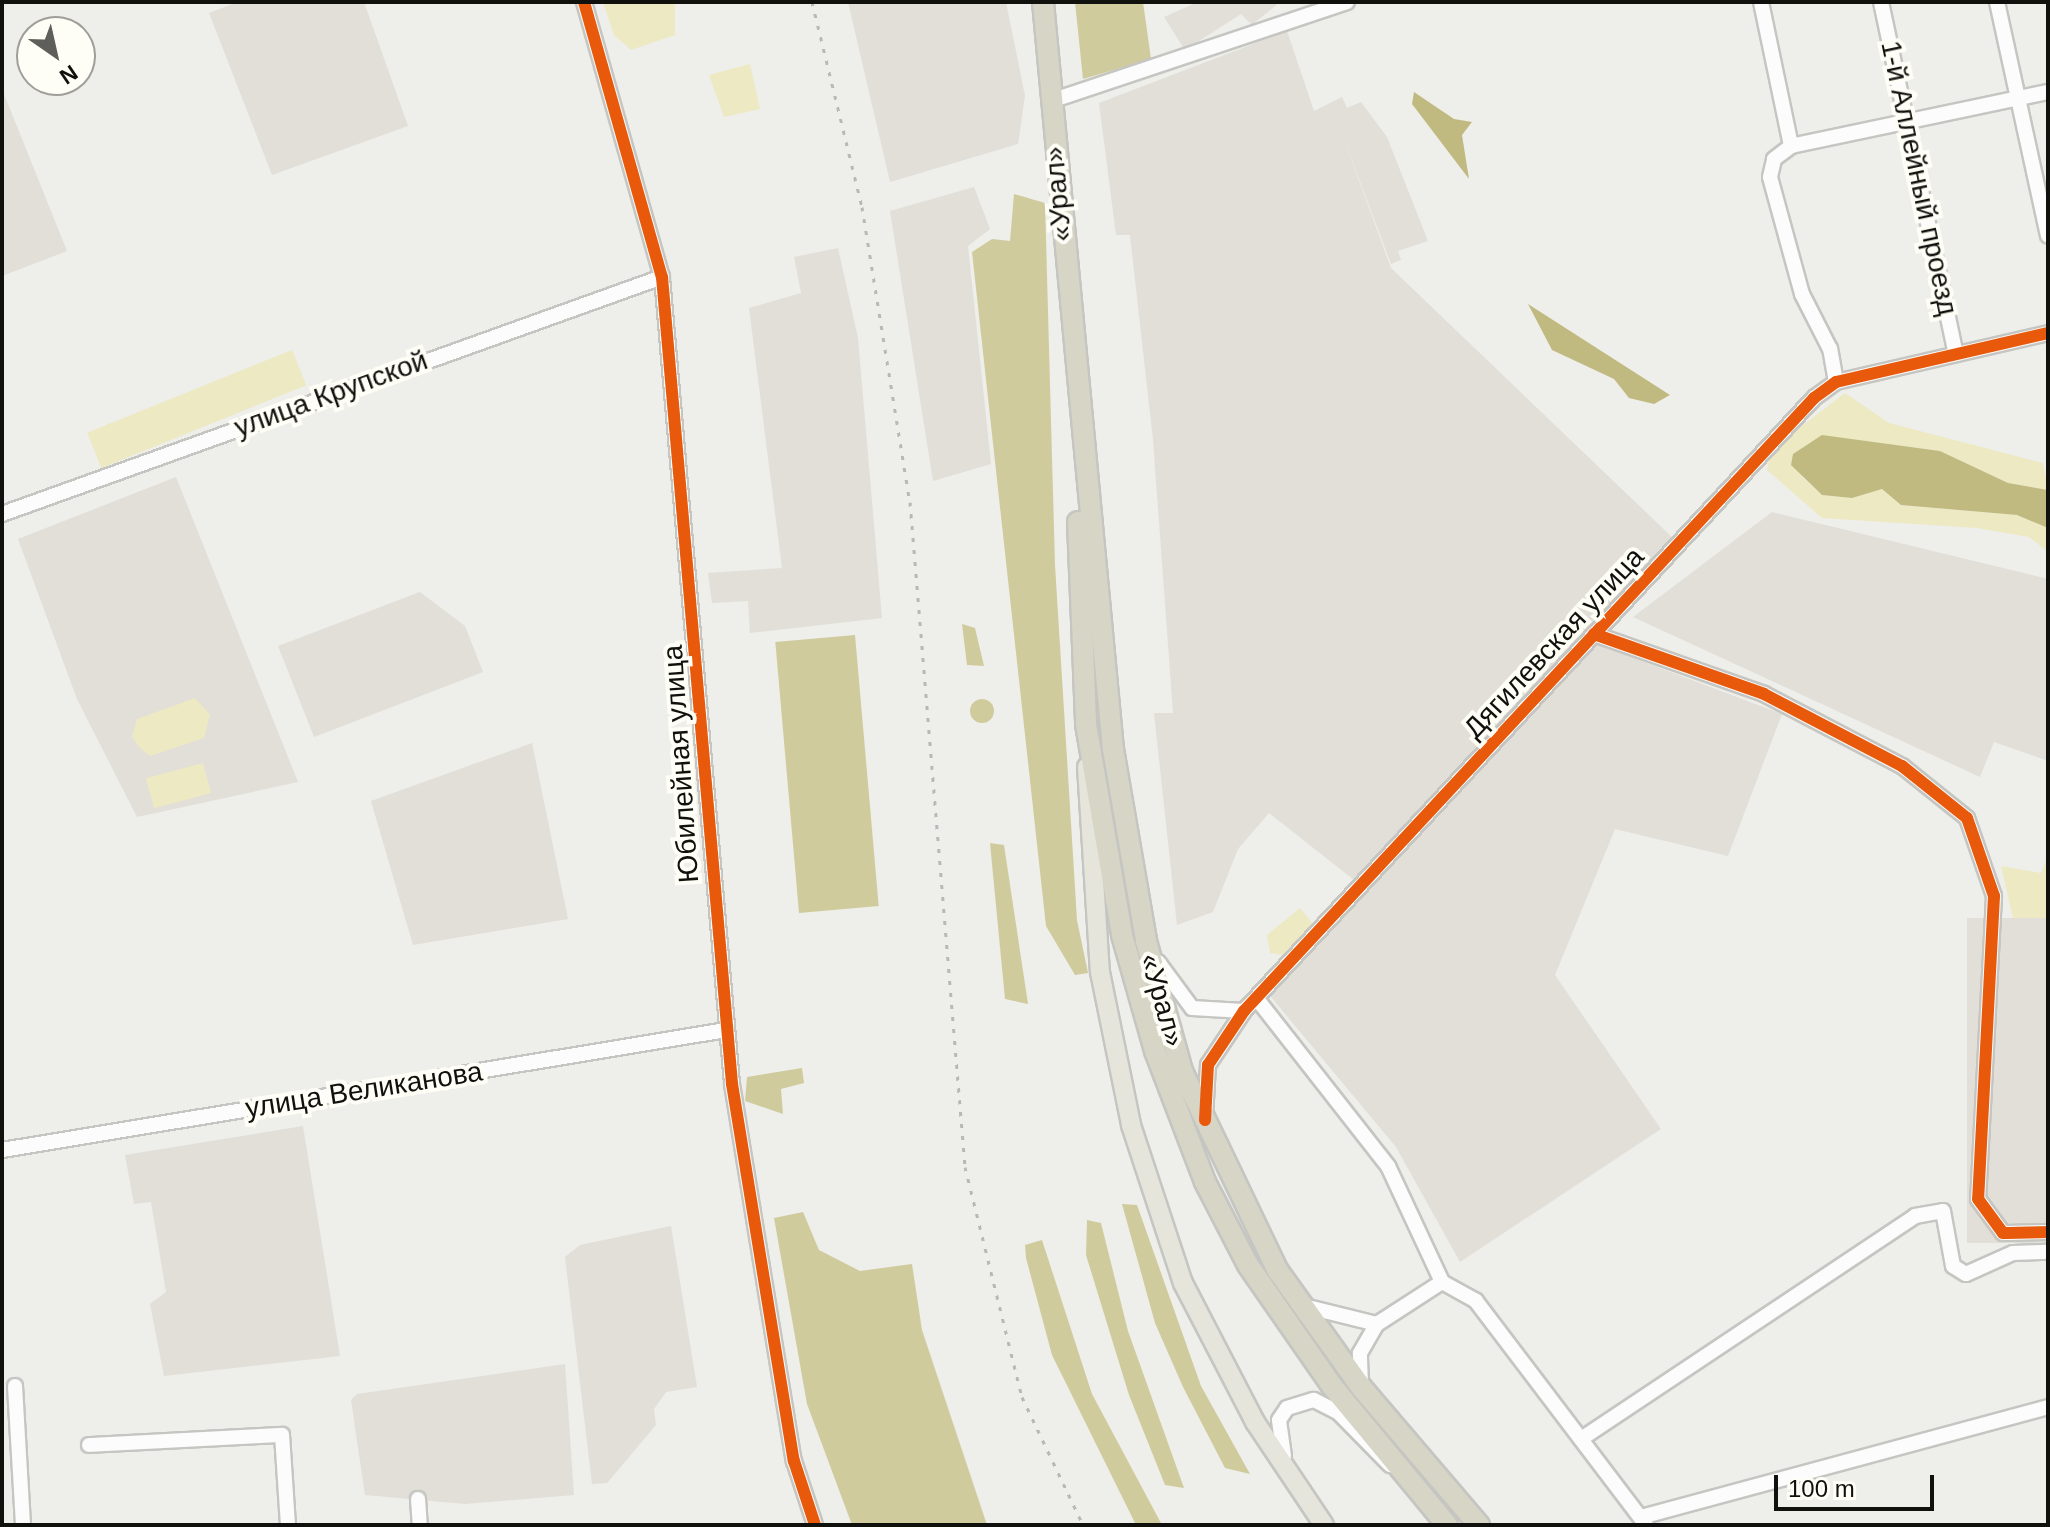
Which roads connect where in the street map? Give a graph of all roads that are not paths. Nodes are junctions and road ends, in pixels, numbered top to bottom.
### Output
1 (584, 2) edge
2 (1043, 2) edge
3 (1347, 2) edge
4 (1761, 2) edge
5 (1881, 2) edge
6 (1997, 2) edge
7 (2048, 92) edge
8 (2017, 99) junction
9 (1051, 101) junction
10 (1909, 121) junction
11 (1791, 146) junction
12 (2048, 236) edge
13 (662, 277) junction
14 (2048, 333) edge
15 (1956, 354) junction
16 (1836, 382) junction
17 (1076, 386) junction
18 (2, 514) edge
19 (1594, 634) junction
20 (1086, 724) junction
21 (1146, 941) junction
22 (1257, 999) junction
23 (1244, 1011) junction
24 (726, 1030) junction
25 (1205, 1120) junction
26 (2, 1150) edge
27 (2048, 1232) edge
28 (2048, 1252) edge
29 (1442, 1282) junction
30 (1304, 1306) junction
31 (1377, 1324) junction
32 (15, 1386) dead end
33 (1361, 1387) junction
34 (2048, 1407) edge
35 (1581, 1439) junction
36 (89, 1445) dead end
37 (1402, 1474) junction
38 (1301, 1493) junction
39 (418, 1499) dead end
40 (1644, 1521) edge
41 (23, 1525) edge
42 (288, 1525) edge
43 (420, 1525) edge
44 (815, 1525) edge
45 (1324, 1525) edge
46 (1447, 1525) edge
47 (1479, 1525) edge

1 - 13 street, Юбилейная улица
2 - 9 highway, «Урал»
3 - 9 street
4 - 11 street
5 - 10 street, 1-й Аллейный проезд
6 - 8 street
7 - 8 street
8 - 10 street
8 - 12 street
9 - 17 highway, «Урал»
10 - 11 street
10 - 15 street, 1-й Аллейный проезд
11 - 16 street
13 - 18 street, улица Крупской
13 - 24 street, Юбилейная улица
14 - 15 street
15 - 16 street
16 - 19 street, Дягилевская улица
17 - 20 highway, «Урал»
17 - 21 highway, «Урал»
19 - 22 street, Дягилевская улица
19 - 27 street
20 - 37 highway, «Урал»
20 - 38 main road
21 - 23 street
21 - 25 highway, «Урал»
22 - 23 street, Дягилевская улица
22 - 29 street
23 - 25 street, Дягилевская улица
24 - 26 street, улица Великанова
24 - 44 street, Юбилейная улица
25 - 30 highway, «Урал»
28 - 35 street
29 - 31 street
29 - 35 street
30 - 31 street
30 - 33 highway, «Урал»
31 - 33 street
32 - 41 street
33 - 47 highway, «Урал»
34 - 40 street
35 - 40 street
36 - 42 street
37 - 38 street
37 - 46 highway, «Урал»
38 - 45 main road
39 - 43 street

